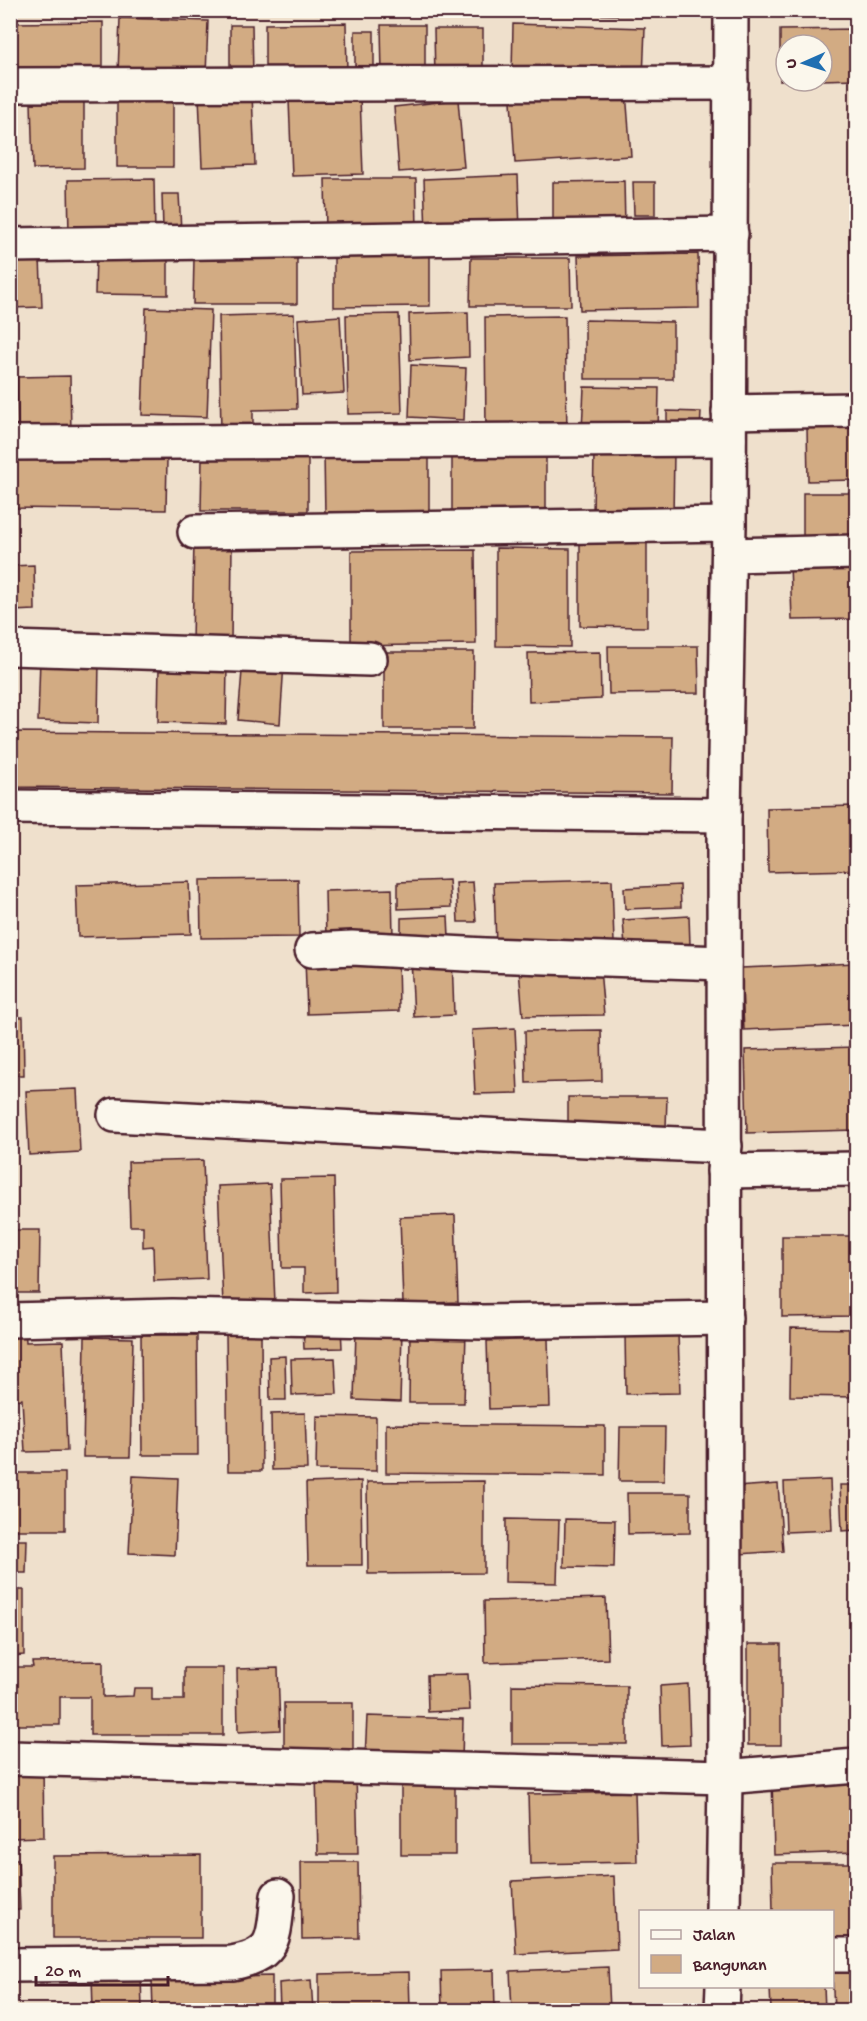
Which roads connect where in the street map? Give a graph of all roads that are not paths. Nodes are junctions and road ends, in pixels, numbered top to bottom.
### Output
1 (731, 10) edge
2 (731, 83) junction
3 (10, 85) edge
4 (731, 234) junction
5 (10, 246) edge
6 (856, 410) edge
7 (729, 425) junction
8 (10, 443) edge
9 (195, 532) dead end
10 (729, 539) junction
11 (856, 552) edge
12 (10, 648) edge
13 (370, 659) dead end
14 (10, 807) edge
15 (724, 815) junction
16 (312, 950) dead end
17 (724, 963) junction
18 (115, 1114) dead end
19 (725, 1159) junction
20 (856, 1169) edge
21 (725, 1318) junction
22 (10, 1320) edge
23 (10, 1758) edge
24 (856, 1766) edge
25 (725, 1777) junction
26 (278, 1896) dead end
27 (723, 1910) edge
28 (834, 1955) edge
29 (856, 1955) edge
30 (10, 1965) edge
31 (723, 1988) edge
32 (722, 2010) edge

1 - 2 street
2 - 3 street
2 - 4 street
4 - 5 street
4 - 7 street
6 - 7 street
7 - 8 street
7 - 10 street
9 - 10 street
10 - 11 street
10 - 15 street
12 - 13 street
14 - 15 street
15 - 17 street
16 - 17 street
17 - 19 street
18 - 19 street
19 - 20 street
19 - 21 street
21 - 22 street
21 - 25 street
23 - 25 street
24 - 25 street
25 - 27 street
26 - 30 street
28 - 29 street
31 - 32 street

